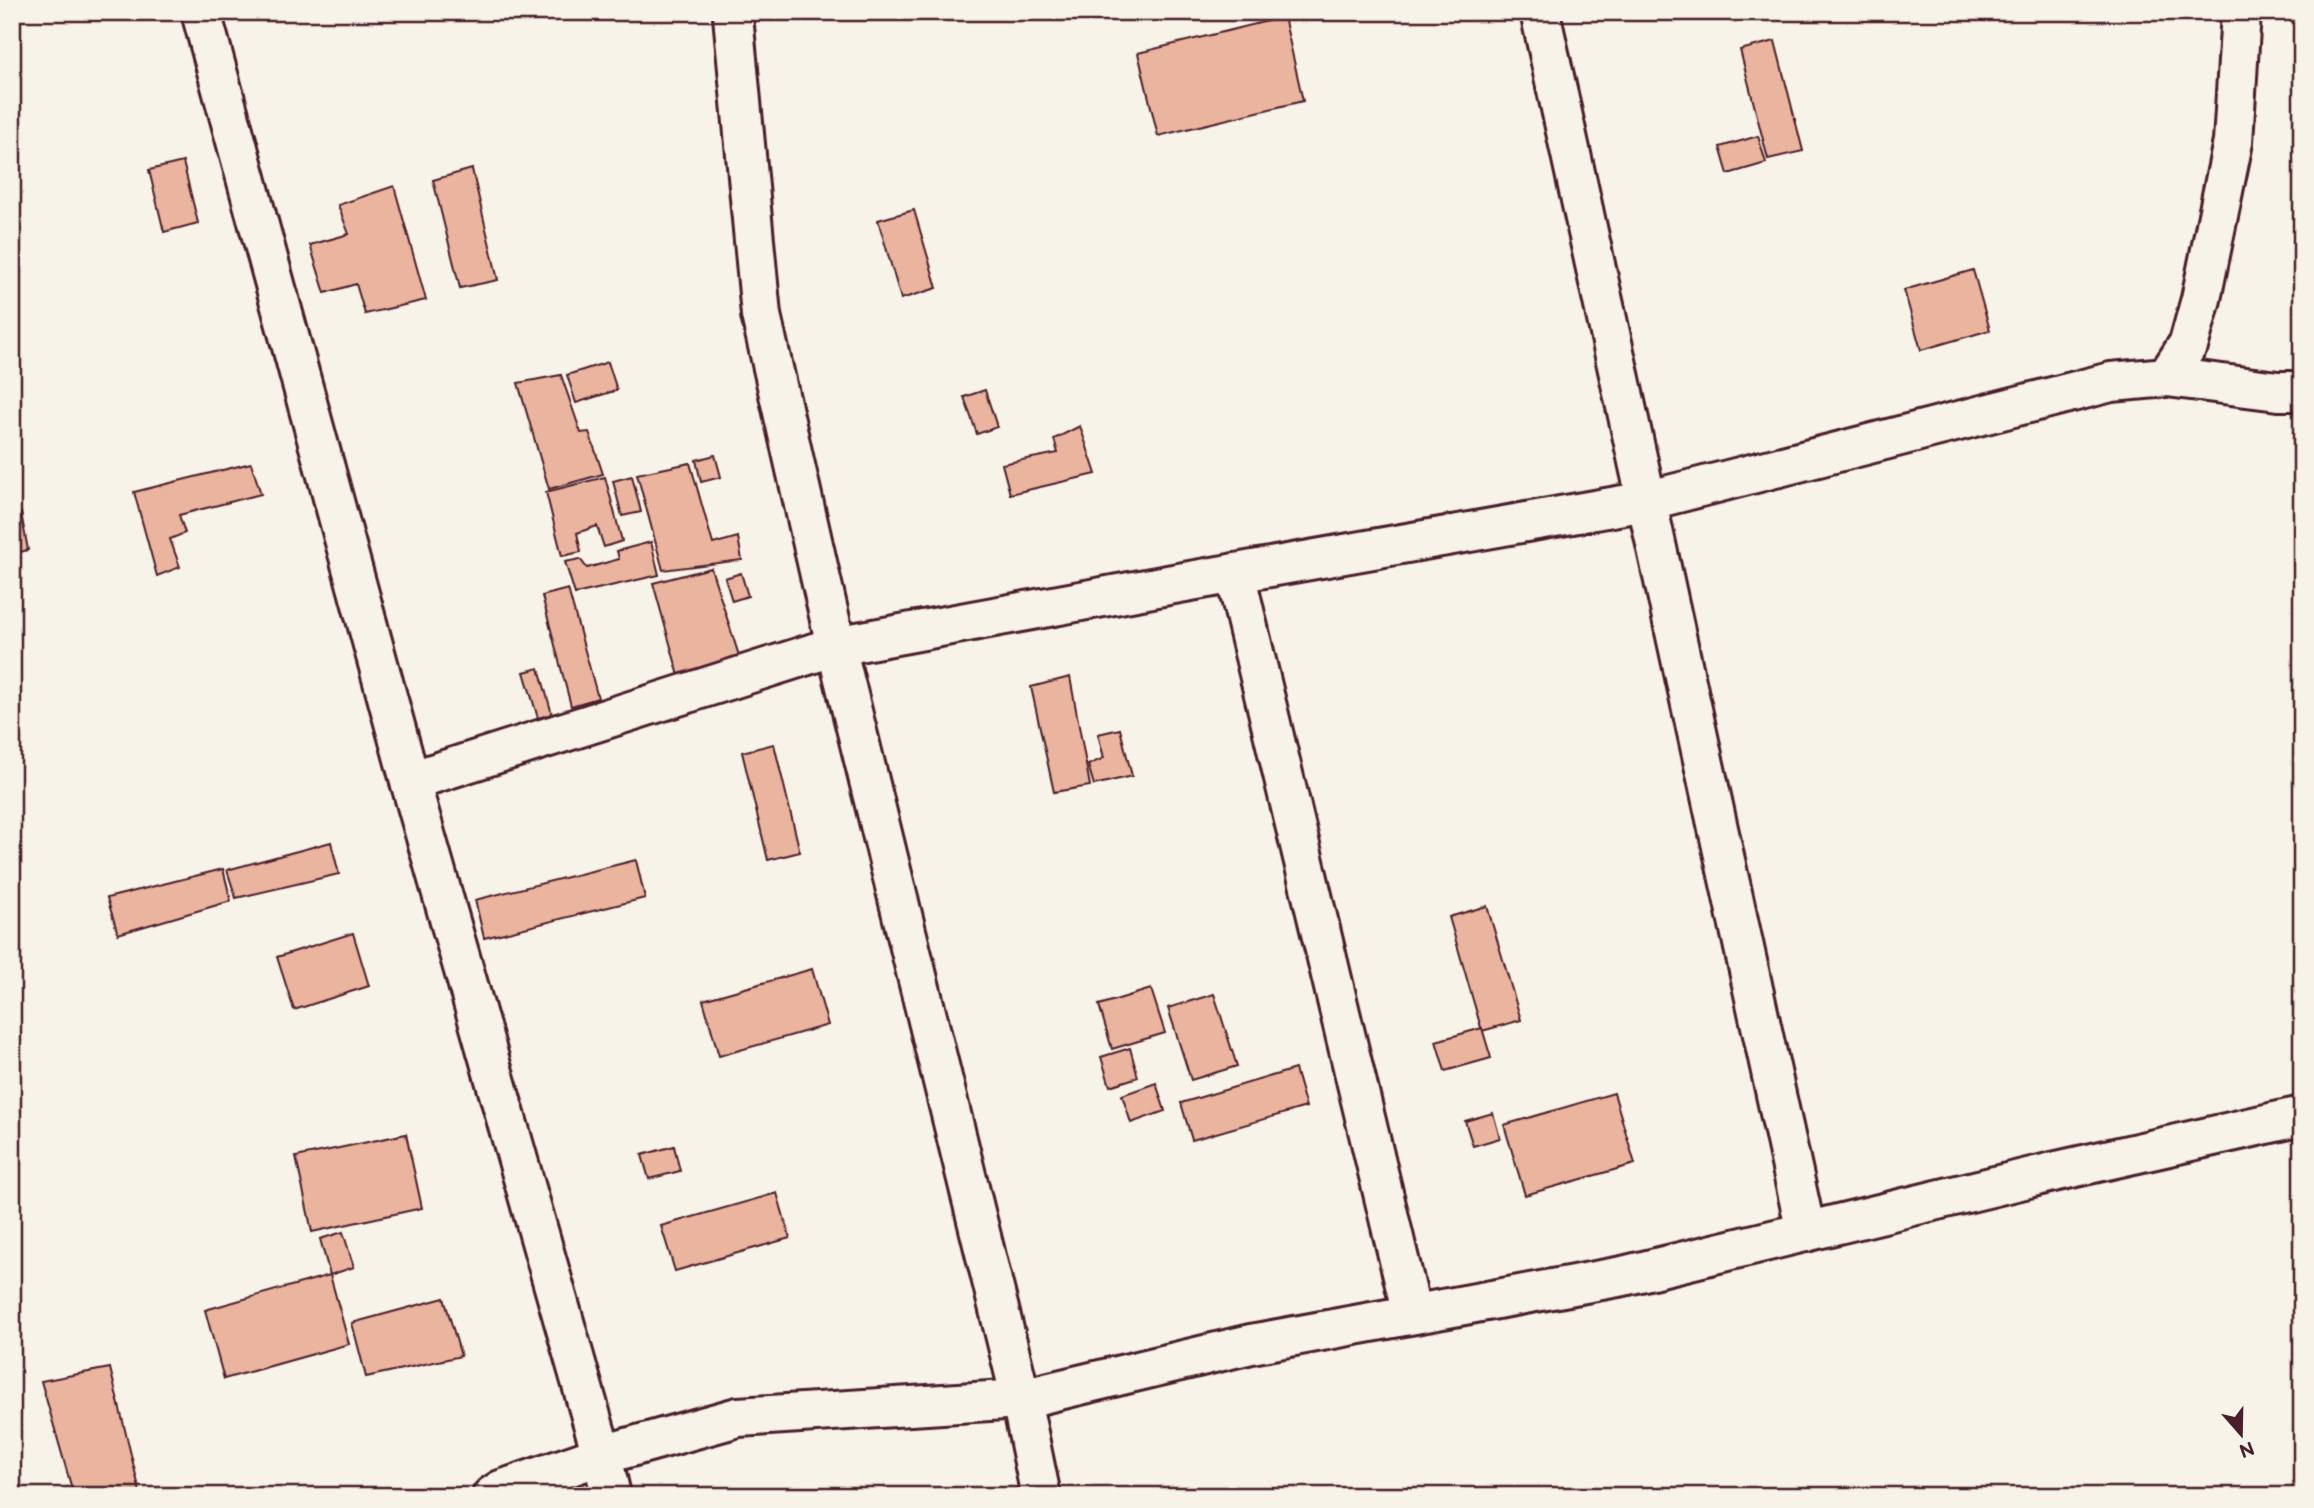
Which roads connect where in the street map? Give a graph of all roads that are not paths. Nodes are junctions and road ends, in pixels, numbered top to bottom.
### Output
1 (201, 12) edge
2 (1540, 12) edge
3 (2241, 12) edge
4 (733, 16) dead end
5 (2167, 377) junction
6 (2302, 391) edge
7 (1646, 501) junction
8 (1235, 573) junction
9 (836, 646) junction
10 (410, 781) junction
11 (2302, 1116) edge
12 (1806, 1232) junction
13 (1412, 1314) junction
14 (1021, 1399) junction
15 (601, 1455) junction
16 (492, 1496) edge
17 (611, 1496) edge
18 (1041, 1496) edge

1 - 10 street
2 - 7 street
3 - 5 street
4 - 9 street
5 - 6 street
5 - 7 street
7 - 8 street
7 - 12 street
8 - 9 street
8 - 13 street
9 - 10 street
9 - 14 street
10 - 15 street
11 - 12 street
12 - 13 street
13 - 14 street
14 - 15 street
14 - 18 street
15 - 16 street
15 - 17 street

